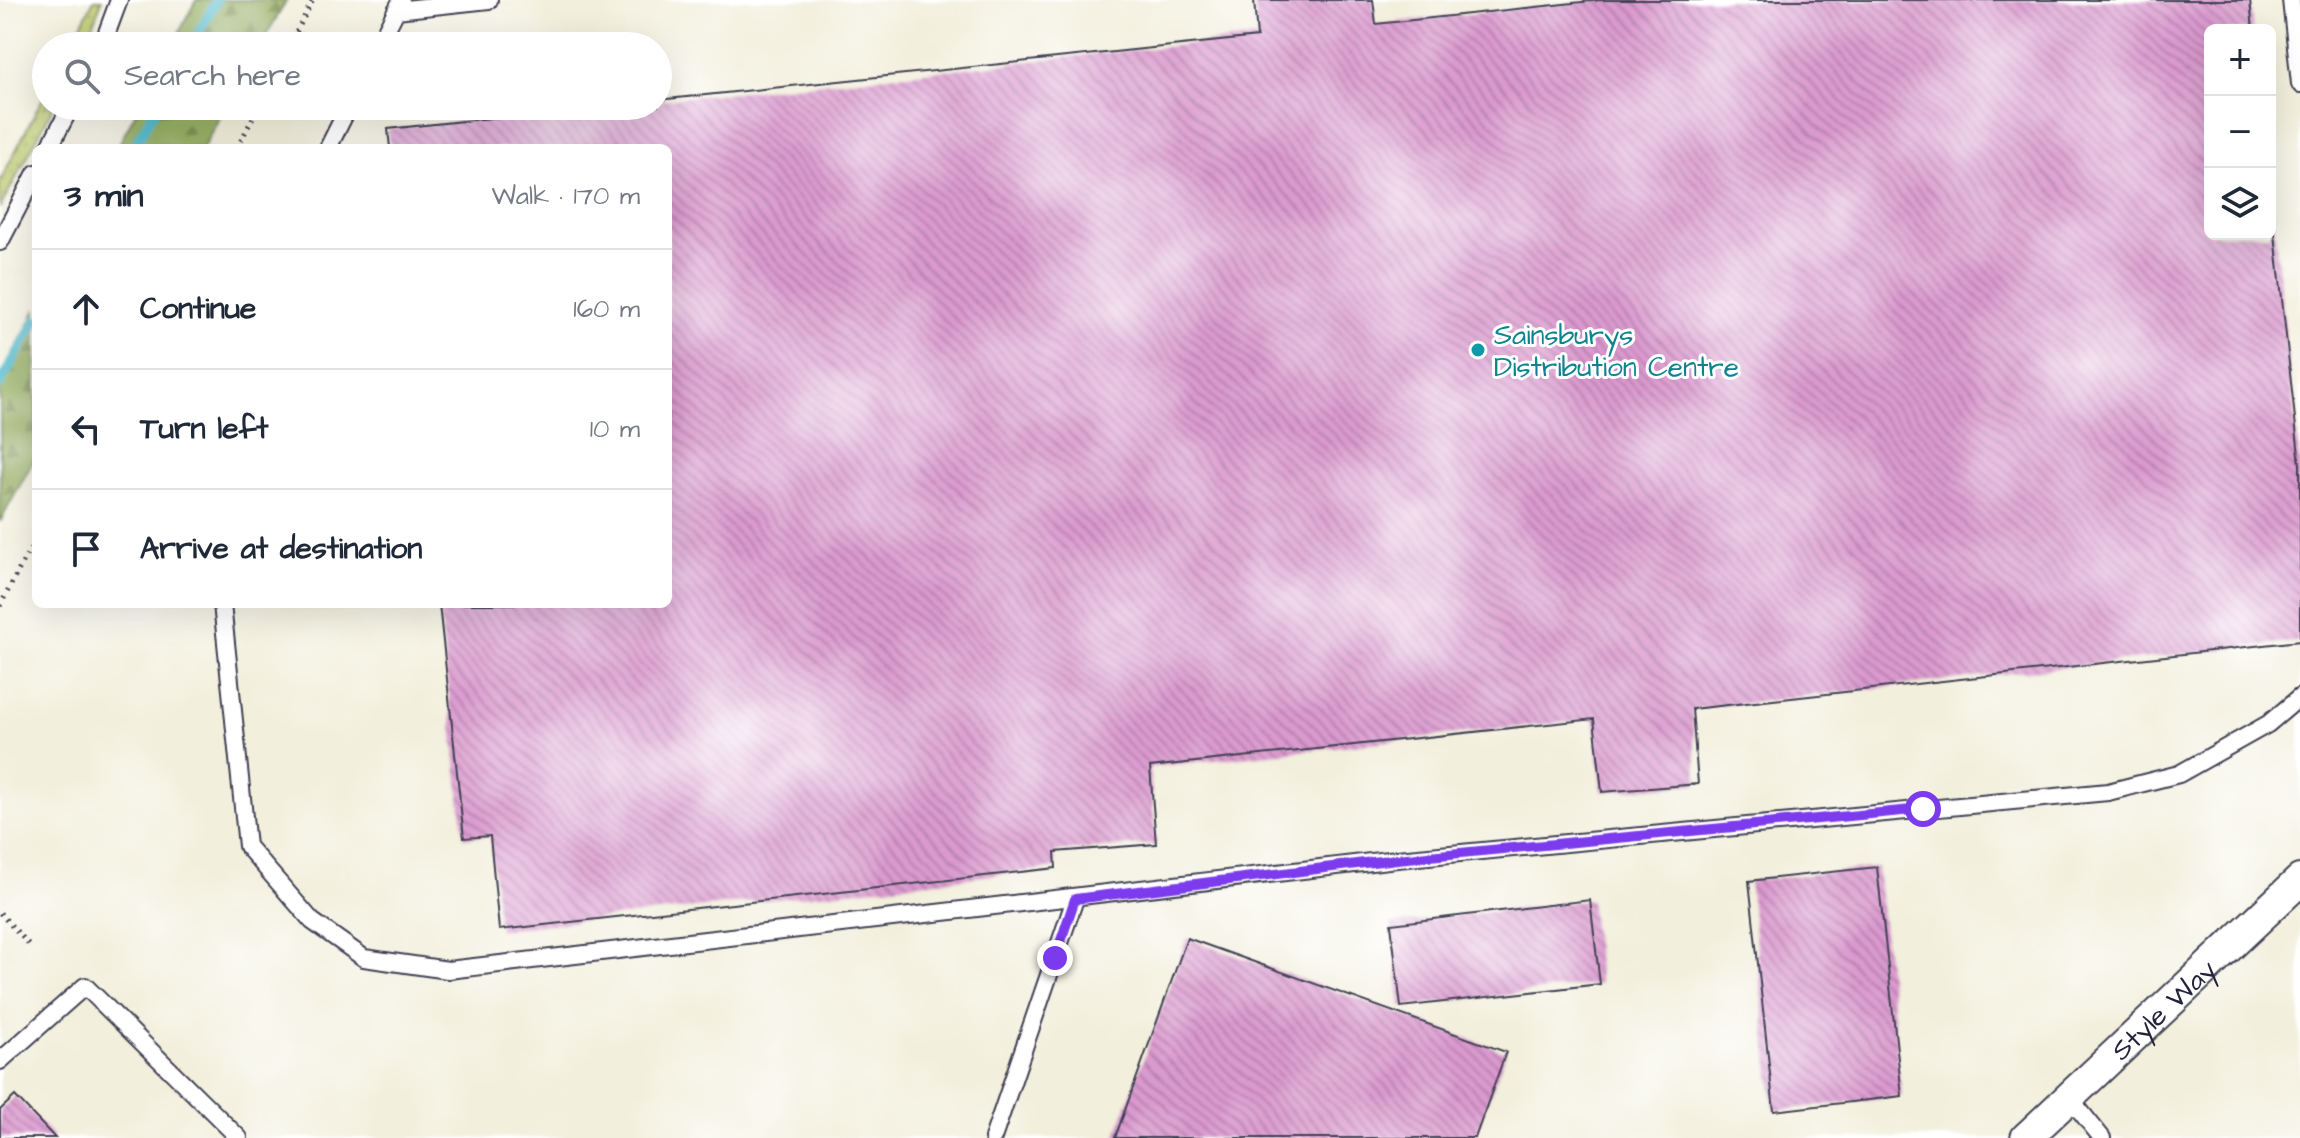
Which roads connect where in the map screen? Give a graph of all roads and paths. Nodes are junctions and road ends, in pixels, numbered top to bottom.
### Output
1 (119, 0) edge
2 (313, 0) edge
3 (489, 0) edge
4 (2291, 0) edge
5 (398, 5) edge
6 (107, 32) edge
7 (296, 32) edge
8 (385, 32) edge
9 (2300, 84) edge
10 (64, 120) edge
11 (252, 120) edge
12 (342, 120) edge
13 (51, 144) edge
14 (239, 144) edge
15 (330, 144) edge
16 (32, 181) edge
17 (0, 242) edge
18 (32, 545) edge
19 (0, 606) edge
20 (222, 608) edge
21 (2300, 697) edge
22 (2300, 880) edge
23 (1075, 899) junction
24 (0, 913) edge
25 (31, 947) dead end
26 (0, 1061) edge
27 (2069, 1097) junction
28 (2036, 1134) edge
29 (239, 1138) edge
30 (993, 1138) edge
31 (2102, 1138) edge

1 - 6 lane
2 - 7 path
3 - 5 lane
4 - 9 lane
5 - 8 lane
10 - 13 lane
11 - 14 path
12 - 15 lane
16 - 17 lane
18 - 19 path
20 - 23 lane
21 - 23 lane
22 - 27 street, Style Way
23 - 30 lane
24 - 25 path
26 - 29 lane
27 - 28 street, Style Way
27 - 31 lane

